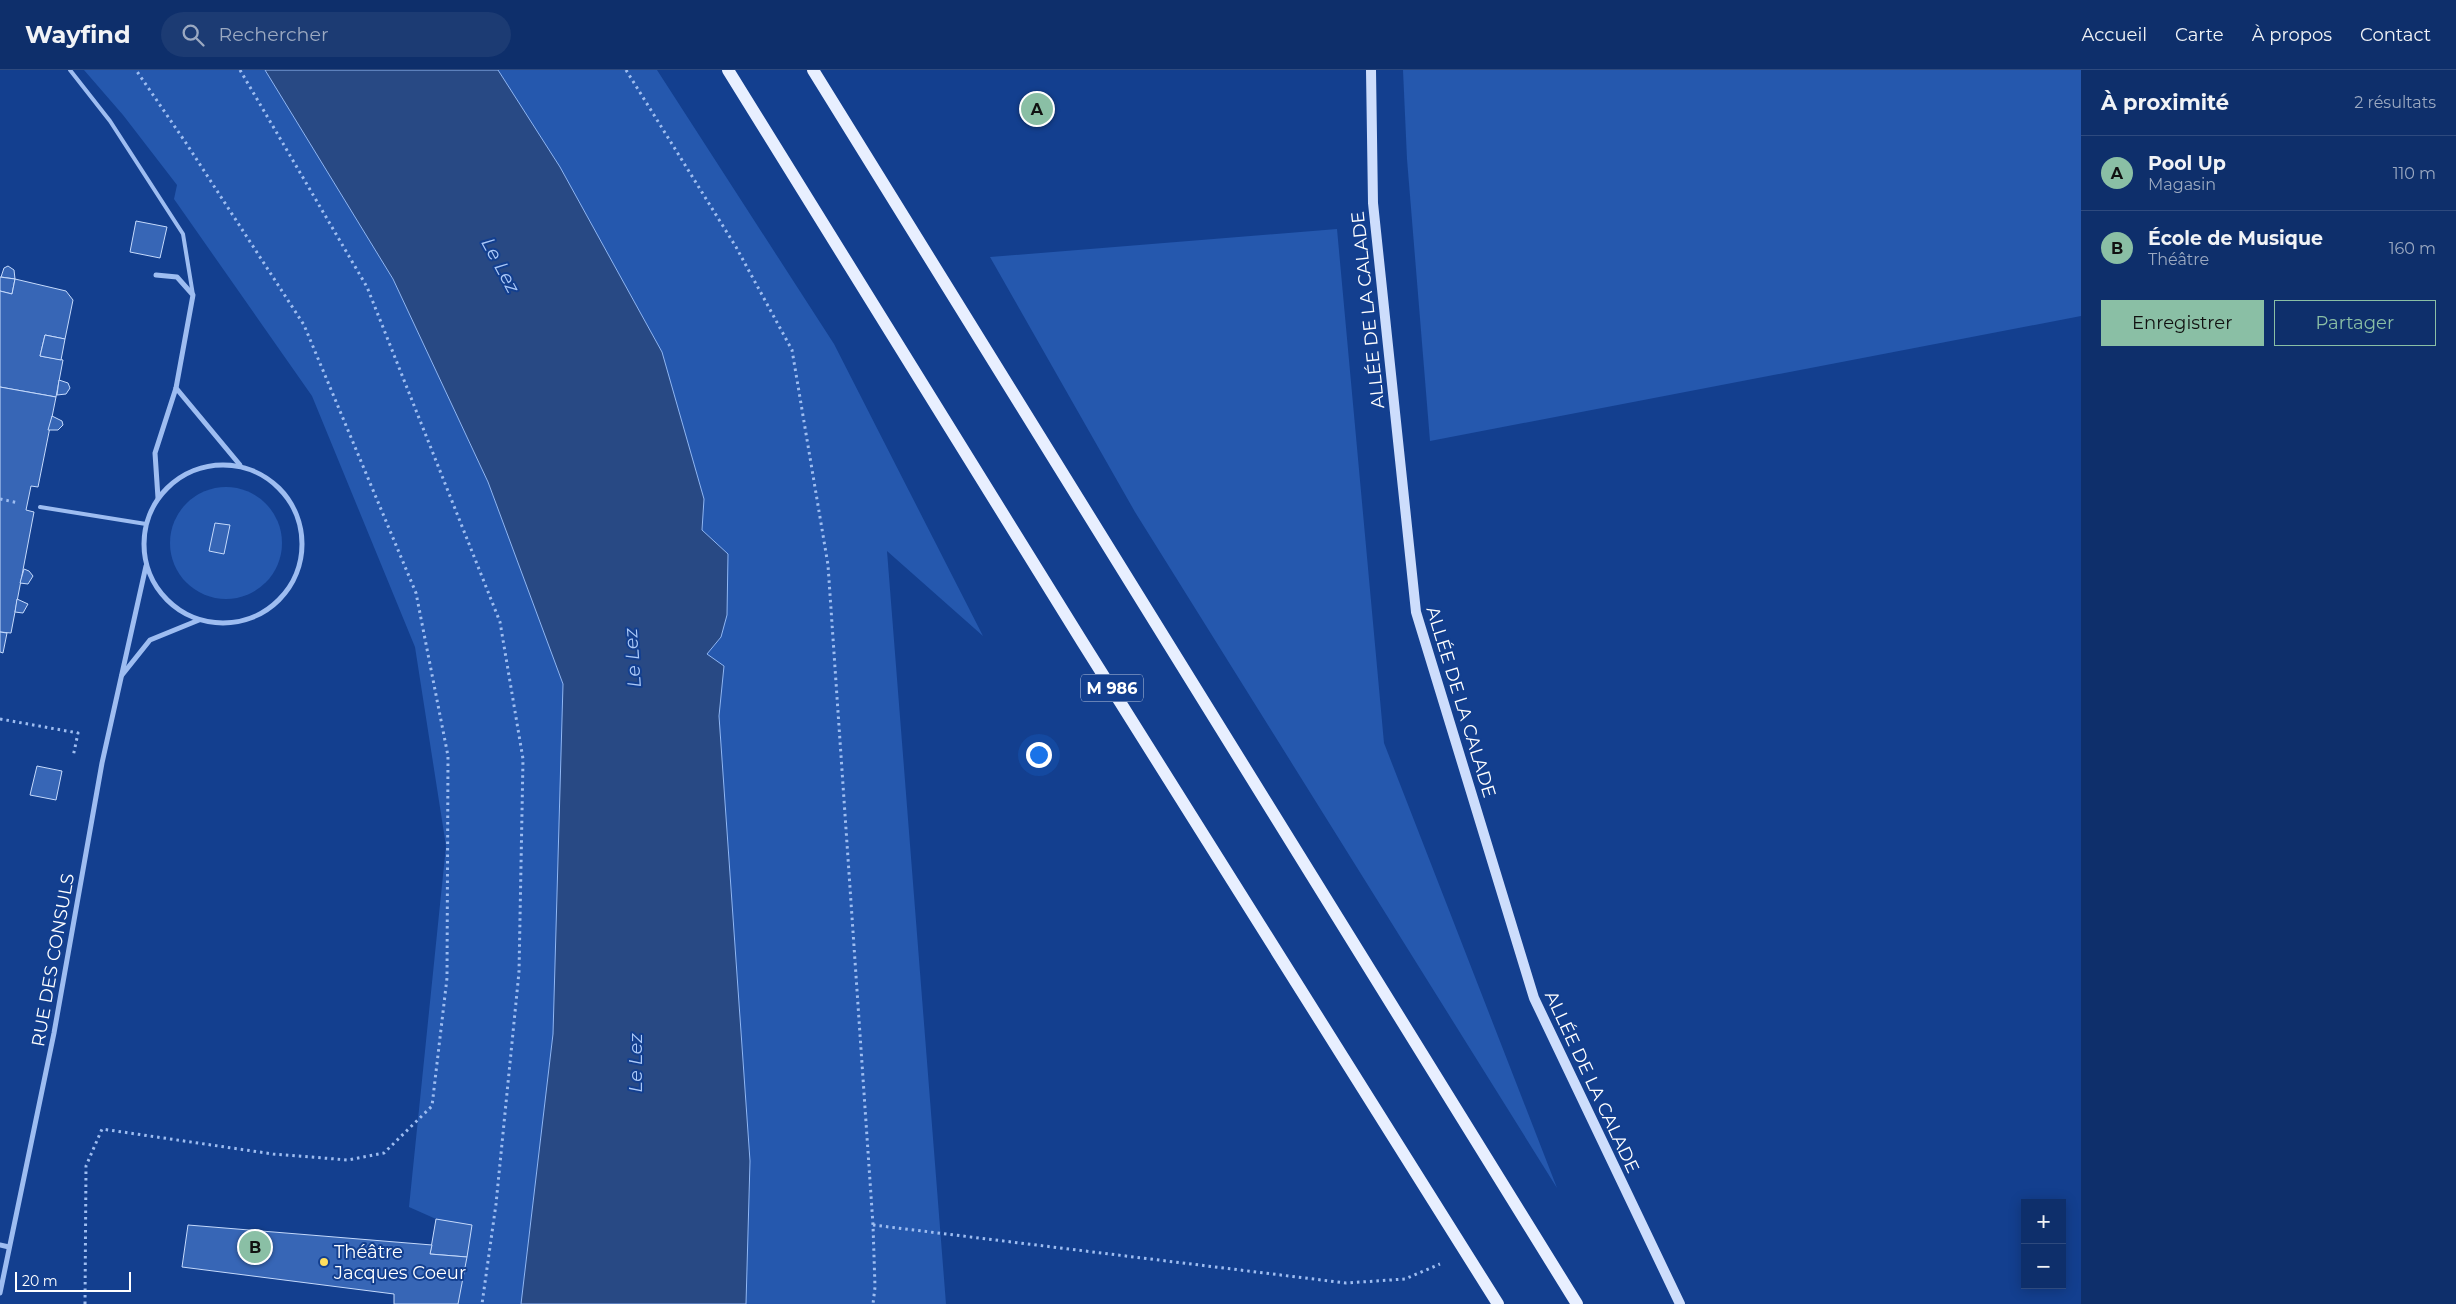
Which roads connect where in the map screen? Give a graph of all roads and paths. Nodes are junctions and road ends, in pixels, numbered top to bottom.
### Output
1 (70, 70) edge
2 (136, 70) edge
3 (240, 70) edge
4 (626, 70) edge
5 (728, 70) edge
6 (813, 70) edge
7 (1370, 70) edge
8 (156, 274) dead end
9 (193, 295) junction
10 (176, 388) junction
11 (240, 466) junction
12 (158, 498) junction
13 (40, 507) dead end
14 (146, 524) junction
15 (146, 566) junction
16 (199, 620) junction
17 (120, 678) junction
18 (0, 719) edge
19 (73, 757) dead end
20 (873, 1225) junction
21 (0, 1245) edge
22 (9, 1247) junction
23 (1466, 1252) junction
24 (0, 1293) edge
25 (85, 1304) edge
26 (482, 1304) edge
27 (873, 1304) edge
28 (1498, 1304) edge
29 (1577, 1304) edge
30 (1680, 1304) edge

1 - 9 lane
2 - 25 path
3 - 26 path
4 - 20 path
5 - 23 main road, M 986
6 - 29 main road
7 - 30 street, ALLÉE DE LA CALADE
8 - 9 street
9 - 10 street
10 - 11 street
10 - 12 street
11 - 12 street
11 - 16 street
12 - 14 street
13 - 14 lane
14 - 15 street
15 - 16 street
15 - 17 street, RUE DES CONSULS
16 - 17 street, RUE DES CONSULS
17 - 22 street, RUE DES CONSULS
18 - 19 path
20 - 23 path
20 - 27 path
21 - 22 street
22 - 24 street, RUE DES CONSULS
23 - 28 main road, M 986

